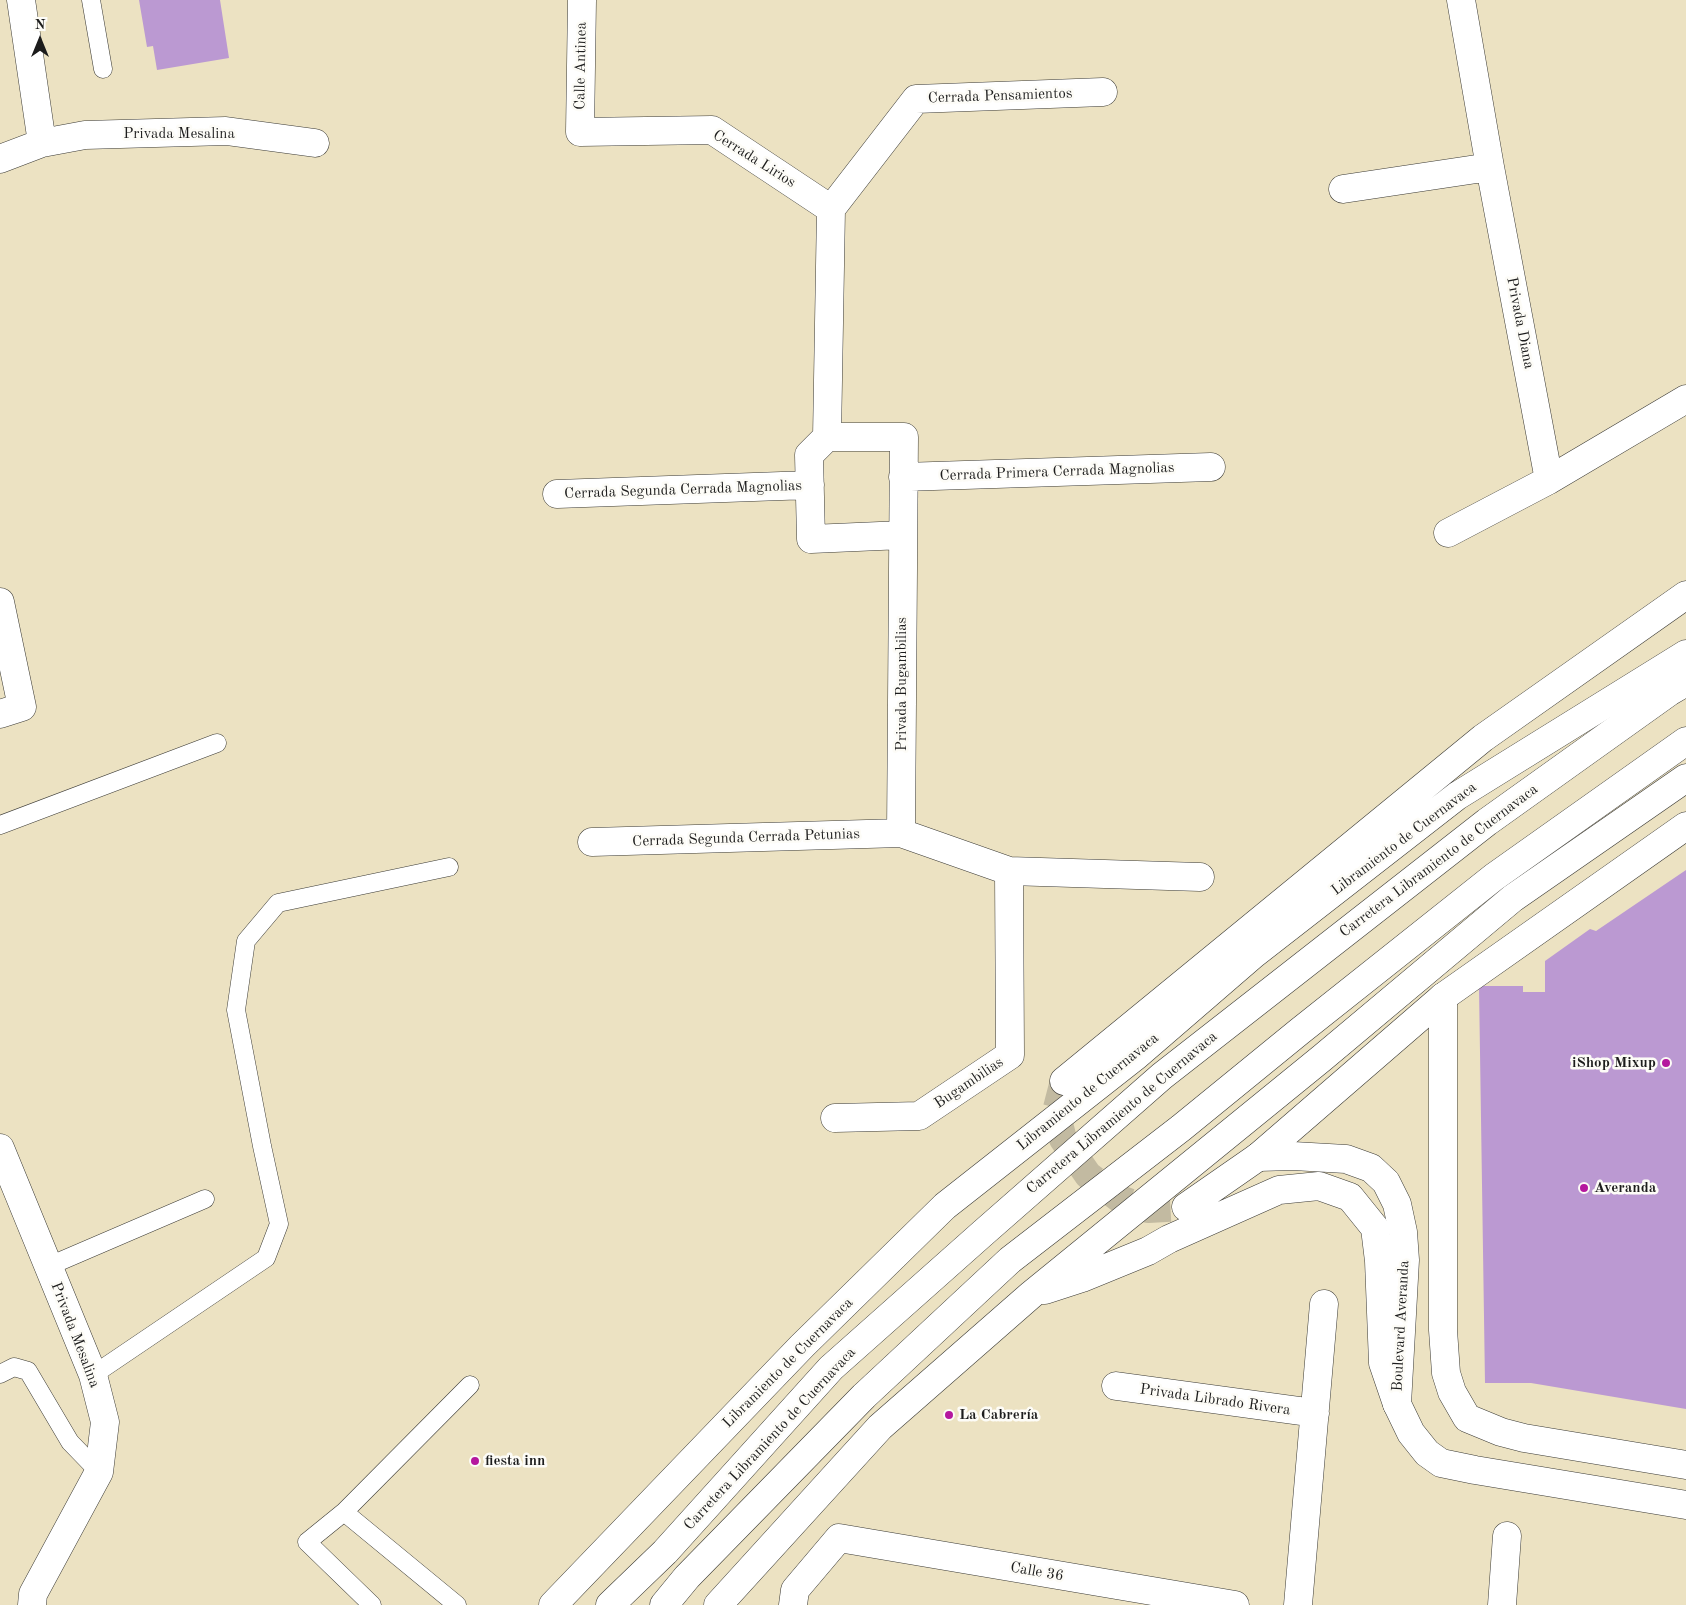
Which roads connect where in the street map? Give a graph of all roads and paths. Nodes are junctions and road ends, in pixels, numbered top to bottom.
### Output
1 (21, 0) edge
2 (91, 0) edge
3 (582, 0) edge
4 (1461, 0) edge
5 (103, 69) dead end
6 (1103, 92) dead end
7 (580, 132) joint
8 (42, 143) junction
9 (315, 143) dead end
10 (0, 159) edge
11 (1490, 167) junction
12 (1343, 189) dead end
13 (831, 209) junction
14 (1686, 399) edge
15 (827, 437) junction
16 (1211, 467) dead end
17 (904, 477) junction
18 (1550, 480) junction
19 (810, 485) junction
20 (557, 494) dead end
21 (1448, 533) dead end
22 (903, 535) junction
23 (1686, 595) edge
24 (0, 602) edge
25 (1686, 654) edge
26 (1686, 682) edge
27 (0, 714) edge
28 (1686, 741) edge
29 (217, 744) dead end
30 (1686, 778) edge
31 (0, 825) edge
32 (1686, 826) edge
33 (901, 833) junction
34 (592, 842) dead end
35 (449, 866) dead end
36 (1009, 871) junction
37 (1200, 876) dead end
38 (1443, 997) junction
39 (1064, 1081) tunnel mouth
40 (835, 1118) dead end
41 (0, 1148) edge
42 (1258, 1157) junction
43 (205, 1199) dead end
44 (1186, 1207) tunnel mouth
45 (49, 1266) junction
46 (1032, 1294) junction
47 (1324, 1304) dead end
48 (1443, 1330) junction
49 (1401, 1332) junction
50 (0, 1374) edge
51 (93, 1375) junction
52 (470, 1384) dead end
53 (1116, 1386) dead end
54 (1397, 1404) junction
55 (1315, 1413) junction
56 (1686, 1465) edge
57 (99, 1472) junction
58 (1686, 1505) edge
59 (344, 1512) junction
60 (1507, 1536) dead end
61 (32, 1605) edge
62 (372, 1605) edge
63 (457, 1605) edge
64 (553, 1605) edge
65 (610, 1605) edge
66 (664, 1605) edge
67 (718, 1605) edge
68 (792, 1605) edge
69 (1236, 1605) edge
70 (1298, 1605) edge
71 (1502, 1605) edge

1 - 8 main road
2 - 5 lane
3 - 7 main road, Calle Antinea
4 - 11 main road, Privada Diana
6 - 13 main road, Cerrada Pensamientos
7 - 13 main road, Cerrada Lirios
8 - 9 main road, Privada Mesalina
8 - 10 main road, Privada Mesalina
11 - 12 main road
11 - 18 main road, Privada Diana
13 - 15 main road
14 - 18 main road
15 - 17 main road, Privada Bugambilias
15 - 19 main road
16 - 17 main road, Cerrada Primera Cerrada Magnolias
17 - 22 main road, Privada Bugambilias
18 - 21 main road
19 - 20 main road, Cerrada Segunda Cerrada Magnolias
19 - 22 main road
22 - 33 main road, Privada Bugambilias
23 - 39 main road
24 - 27 main road
25 - 64 main road, Libramiento de Cuernavaca
26 - 65 main road, Carretera Libramiento de Cuernavaca
28 - 66 main road
29 - 31 lane
30 - 46 main road
32 - 38 main road
33 - 34 main road, Cerrada Segunda Cerrada Petunias
33 - 36 main road
35 - 51 lane
36 - 37 main road
36 - 40 main road, Bugambilias
38 - 42 main road
38 - 48 main road
41 - 45 main road, Privada Mesalina
42 - 44 main road
42 - 49 main road, Boulevard Averanda
43 - 45 lane
45 - 51 main road, Privada Mesalina
46 - 54 main road
46 - 67 main road
47 - 55 main road
48 - 49 main road
48 - 56 main road
49 - 54 main road, Boulevard Averanda
50 - 57 lane
51 - 57 main road, Privada Mesalina
52 - 59 lane
53 - 55 main road, Privada Librado Rivera
54 - 58 main road, Boulevard Averanda
55 - 70 main road
57 - 61 main road, Privada Mesalina
59 - 62 lane
59 - 63 lane
60 - 71 main road
68 - 69 main road, Calle 36

